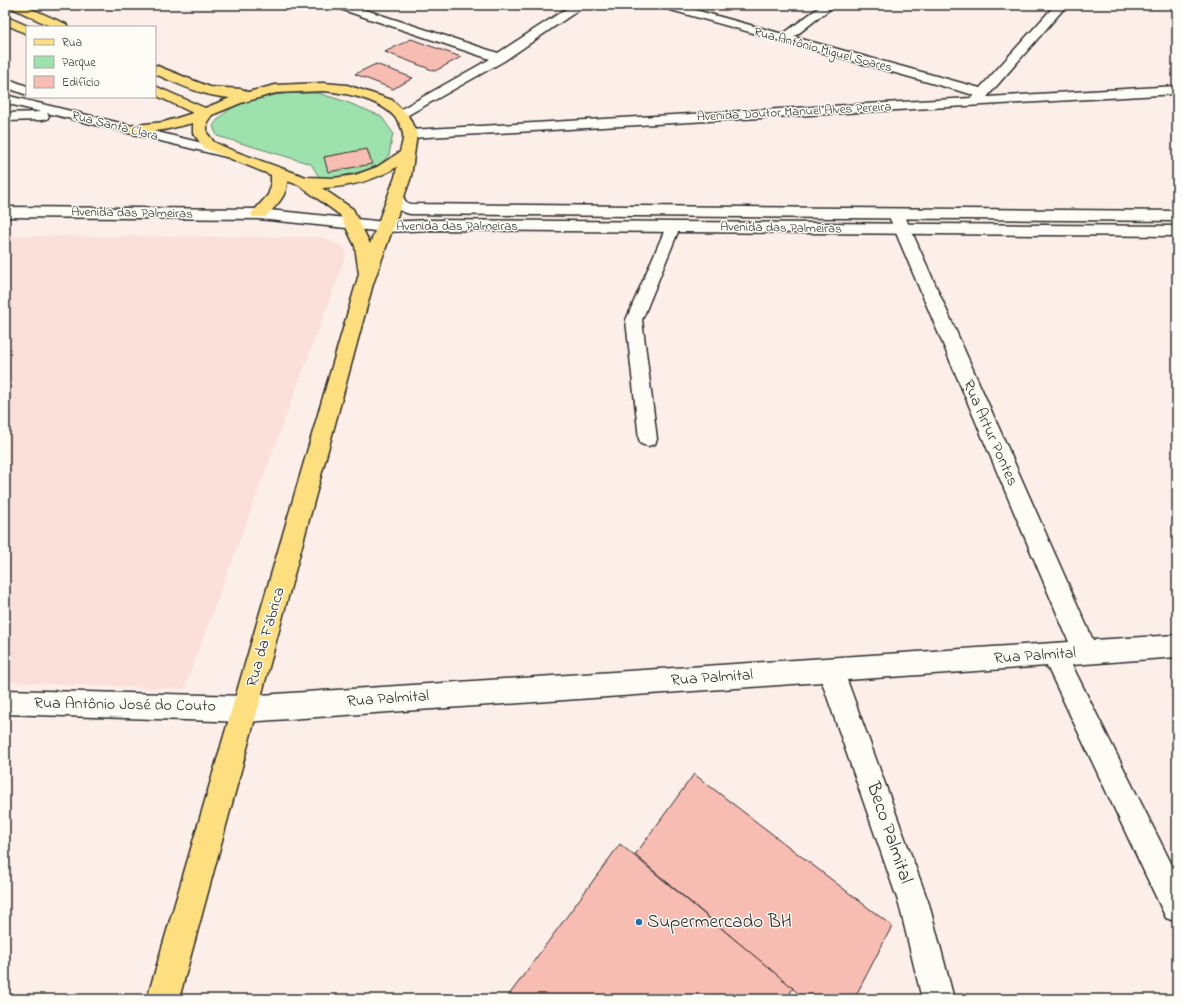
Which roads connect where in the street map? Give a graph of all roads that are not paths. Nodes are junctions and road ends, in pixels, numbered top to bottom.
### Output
1 (14, 5) edge
2 (338, 5) edge
3 (580, 5) edge
4 (664, 5) edge
5 (829, 5) edge
6 (1061, 5) edge
7 (5, 20) edge
8 (60, 26) edge
9 (26, 30) edge
10 (784, 39) junction
11 (500, 58) junction
12 (156, 69) edge
13 (5, 82) edge
14 (275, 89) junction
15 (156, 90) edge
16 (1177, 90) edge
17 (26, 91) edge
18 (979, 97) junction
19 (43, 98) edge
20 (5, 99) edge
21 (206, 114) junction
22 (401, 115) junction
23 (74, 116) junction
24 (5, 117) edge
25 (105, 124) junction
26 (131, 129) junction
27 (410, 134) junction
28 (226, 153) junction
29 (407, 154) junction
30 (278, 172) junction
31 (304, 182) junction
32 (396, 198) junction
33 (5, 212) edge
34 (259, 214) junction
35 (1177, 216) edge
36 (899, 221) junction
37 (352, 223) junction
38 (386, 227) junction
39 (673, 227) junction
40 (1177, 231) edge
41 (368, 274) junction
42 (648, 439) dead end
43 (1177, 646) edge
44 (1086, 652) junction
45 (1054, 654) junction
46 (831, 670) junction
47 (5, 702) edge
48 (246, 709) junction
49 (1177, 907) edge
50 (163, 999) edge
51 (938, 999) edge

1 - 8 main road
2 - 11 street
3 - 11 street
4 - 10 street, Rua Antônio Miguel Soares
5 - 10 street
6 - 18 street
7 - 9 main road
10 - 18 street, Rua Antônio Miguel Soares
11 - 22 street
12 - 14 main road
13 - 17 street
14 - 21 main road
14 - 22 main road
15 - 21 main road
16 - 18 street, Avenida Doutor Manuel Alves Pereira
18 - 27 street, Avenida Doutor Manuel Alves Pereira
19 - 25 street
20 - 23 street, Rua Santa Clara
21 - 26 main road
21 - 28 main road
22 - 27 main road
23 - 24 street
23 - 25 street, Rua Santa Clara
25 - 26 street, Rua Santa Clara
26 - 28 street, Rua Santa Clara
27 - 29 main road, Rua da Fábrica
28 - 30 main road
29 - 31 main road
29 - 32 main road, Rua da Fábrica
30 - 31 main road
30 - 34 main road
31 - 37 main road
32 - 36 street, Avenida das Palmeiras
32 - 38 main road, Rua da Fábrica
33 - 34 street, Avenida das Palmeiras
34 - 37 street, Avenida das Palmeiras
35 - 36 street, Avenida das Palmeiras
36 - 39 street, Avenida das Palmeiras
36 - 40 street, Avenida das Palmeiras
36 - 44 street, Rua Artur Pontes
37 - 38 street, Avenida das Palmeiras
37 - 41 main road
38 - 39 street, Avenida das Palmeiras
38 - 41 main road, Rua da Fábrica
39 - 42 lane
41 - 48 main road, Rua da Fábrica
43 - 44 street, Rua Palmital
44 - 45 street, Rua Palmital
45 - 46 street, Rua Palmital
45 - 49 street
46 - 48 street, Rua Palmital
46 - 51 street, Beco Palmital
47 - 48 street, Rua Antônio José do Couto
48 - 50 main road, Rua da Fábrica

